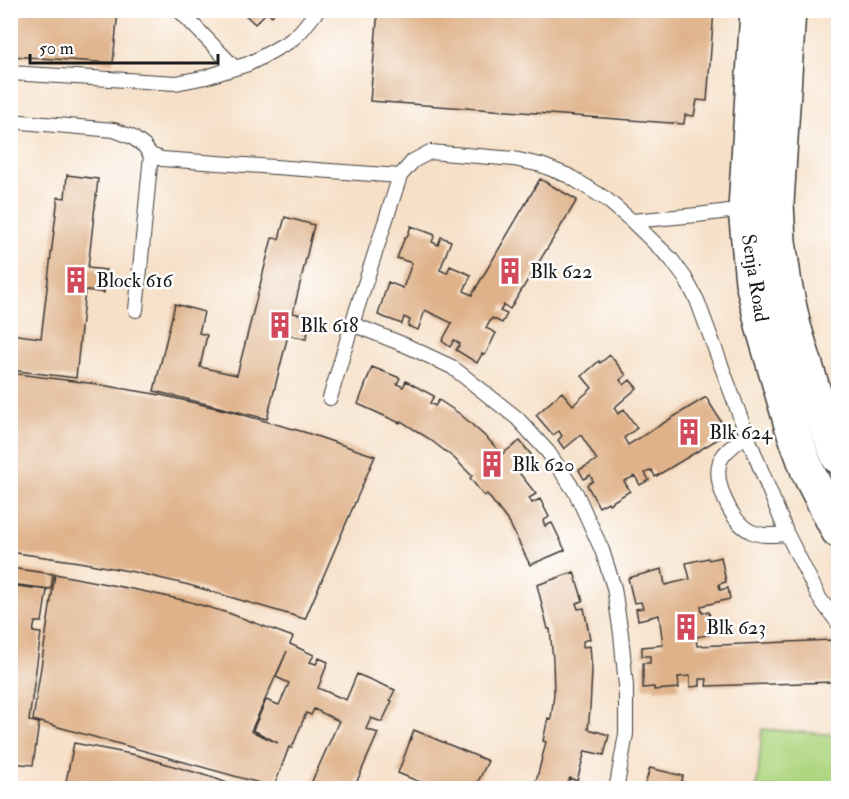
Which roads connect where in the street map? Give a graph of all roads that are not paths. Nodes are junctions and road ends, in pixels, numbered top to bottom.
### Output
1 (179, 10) edge
2 (318, 10) edge
3 (757, 10) edge
4 (789, 10) edge
5 (235, 68) junction
6 (10, 73) edge
7 (10, 122) edge
8 (151, 155) junction
9 (400, 176) junction
10 (745, 209) junction
11 (632, 221) junction
12 (136, 310) dead end
13 (352, 324) junction
14 (330, 398) dead end
15 (747, 435) junction
16 (838, 457) edge
17 (838, 531) edge
18 (787, 534) junction
19 (838, 623) edge
20 (616, 789) edge

1 - 5 lane
2 - 5 lane
3 - 10 street, Senja Road
4 - 16 street, Senja Road
5 - 6 lane
7 - 8 lane
8 - 9 lane
8 - 12 lane
9 - 11 lane
9 - 13 lane
10 - 11 lane
10 - 17 street, Senja Road
11 - 15 lane
13 - 14 lane
13 - 20 lane
15 - 18 lane
15 - 18 lane
18 - 19 lane

